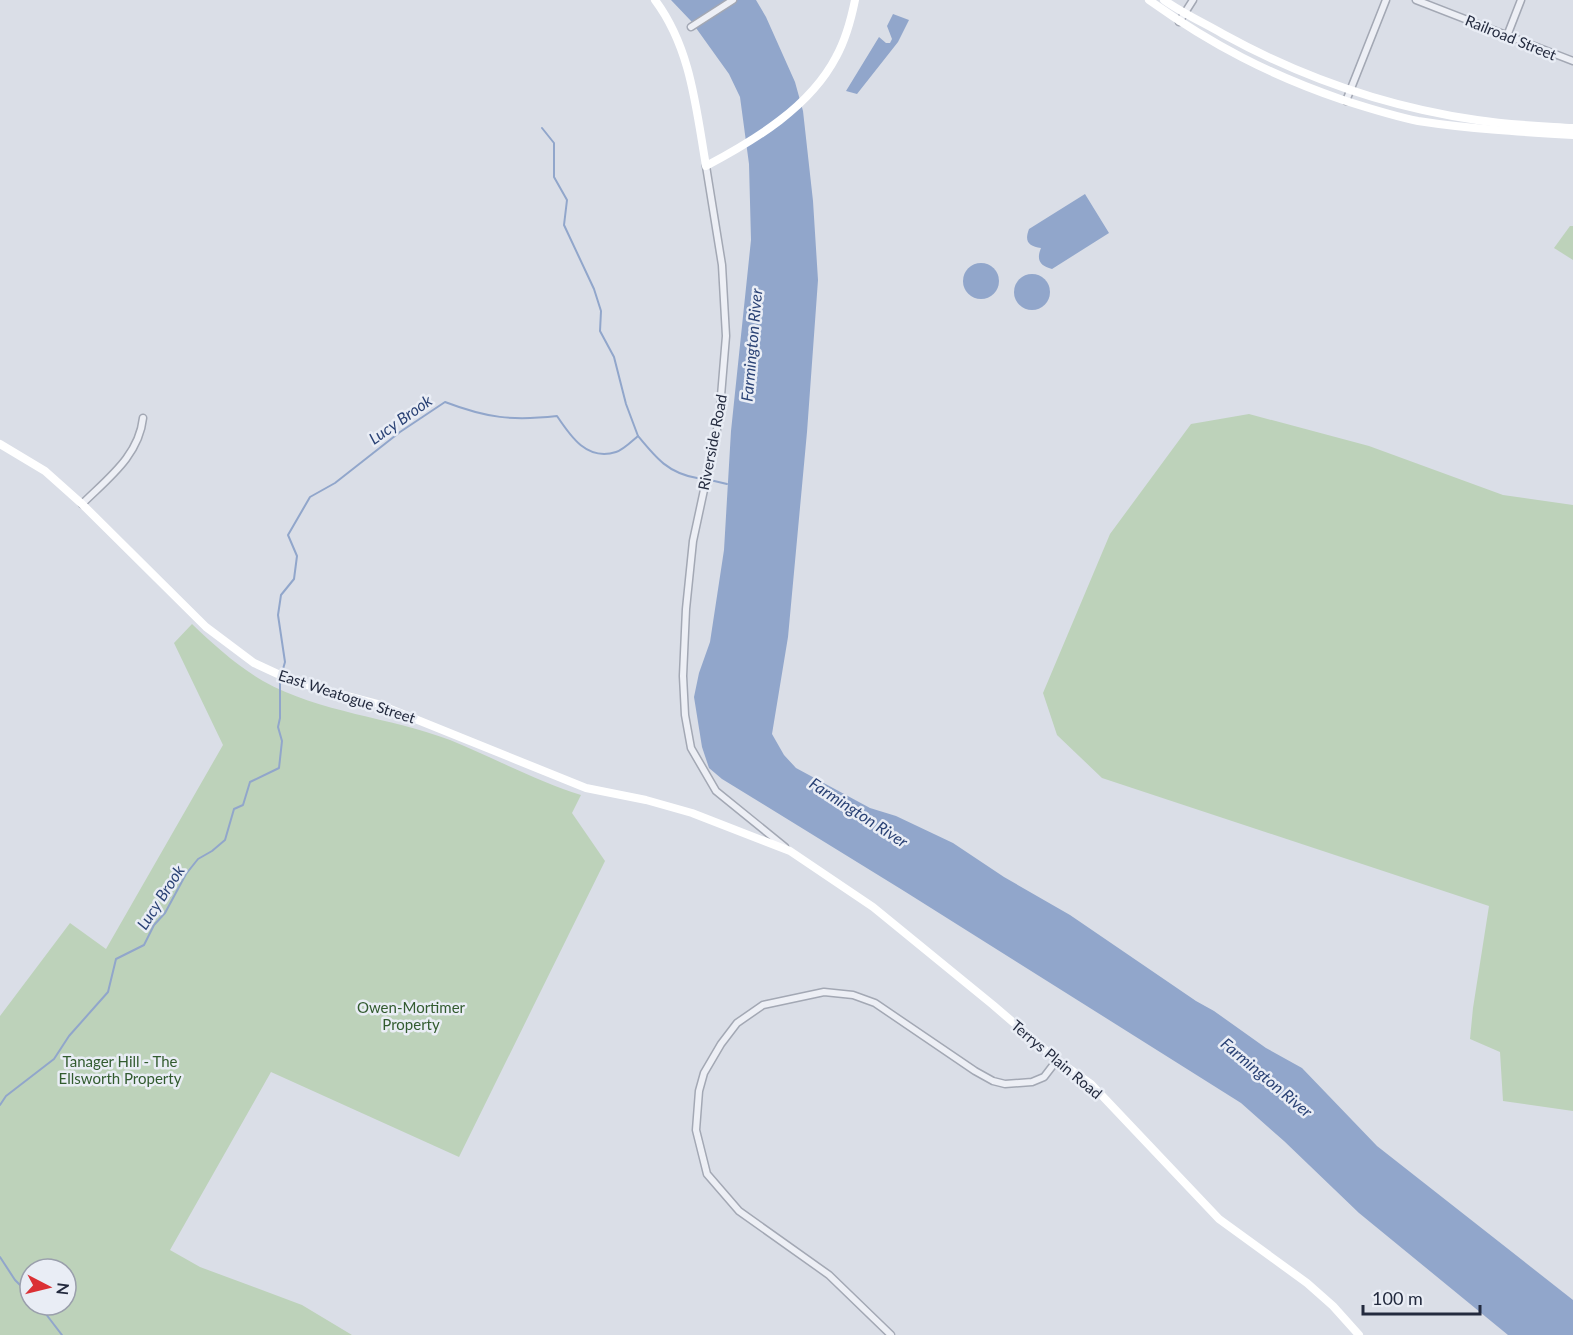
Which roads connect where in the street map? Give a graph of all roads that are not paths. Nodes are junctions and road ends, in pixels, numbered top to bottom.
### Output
1 (655, 0) edge
2 (734, 0) edge
3 (855, 0) edge
4 (1149, 0) edge
5 (1164, 0) edge
6 (1193, 0) edge
7 (1386, 0) edge
8 (1416, 0) edge
9 (1521, 0) edge
10 (1185, 12) junction
11 (1179, 21) junction
12 (691, 27) dead end
13 (1508, 36) junction
14 (1573, 62) edge
15 (1351, 91) junction
16 (1347, 100) junction
17 (1573, 128) edge
18 (1573, 135) edge
19 (706, 166) junction
20 (143, 418) dead end
21 (0, 444) edge
22 (82, 504) junction
23 (790, 851) junction
24 (1057, 1060) junction
25 (891, 1335) edge
26 (1359, 1335) edge

1 - 19 street, Riverside Road
2 - 12 street
3 - 19 street
4 - 11 street
5 - 10 street
6 - 10 street
7 - 15 street
8 - 13 street, Railroad Street
9 - 13 street
10 - 11 street
10 - 15 street
11 - 16 street
13 - 14 street, Railroad Street
15 - 16 street
15 - 17 street
16 - 18 street
19 - 23 street, Riverside Road
20 - 22 street
21 - 22 street, East Weatogue Street
22 - 23 street, East Weatogue Street
23 - 24 street, Terrys Plain Road
24 - 25 street
24 - 26 street, Terrys Plain Road

